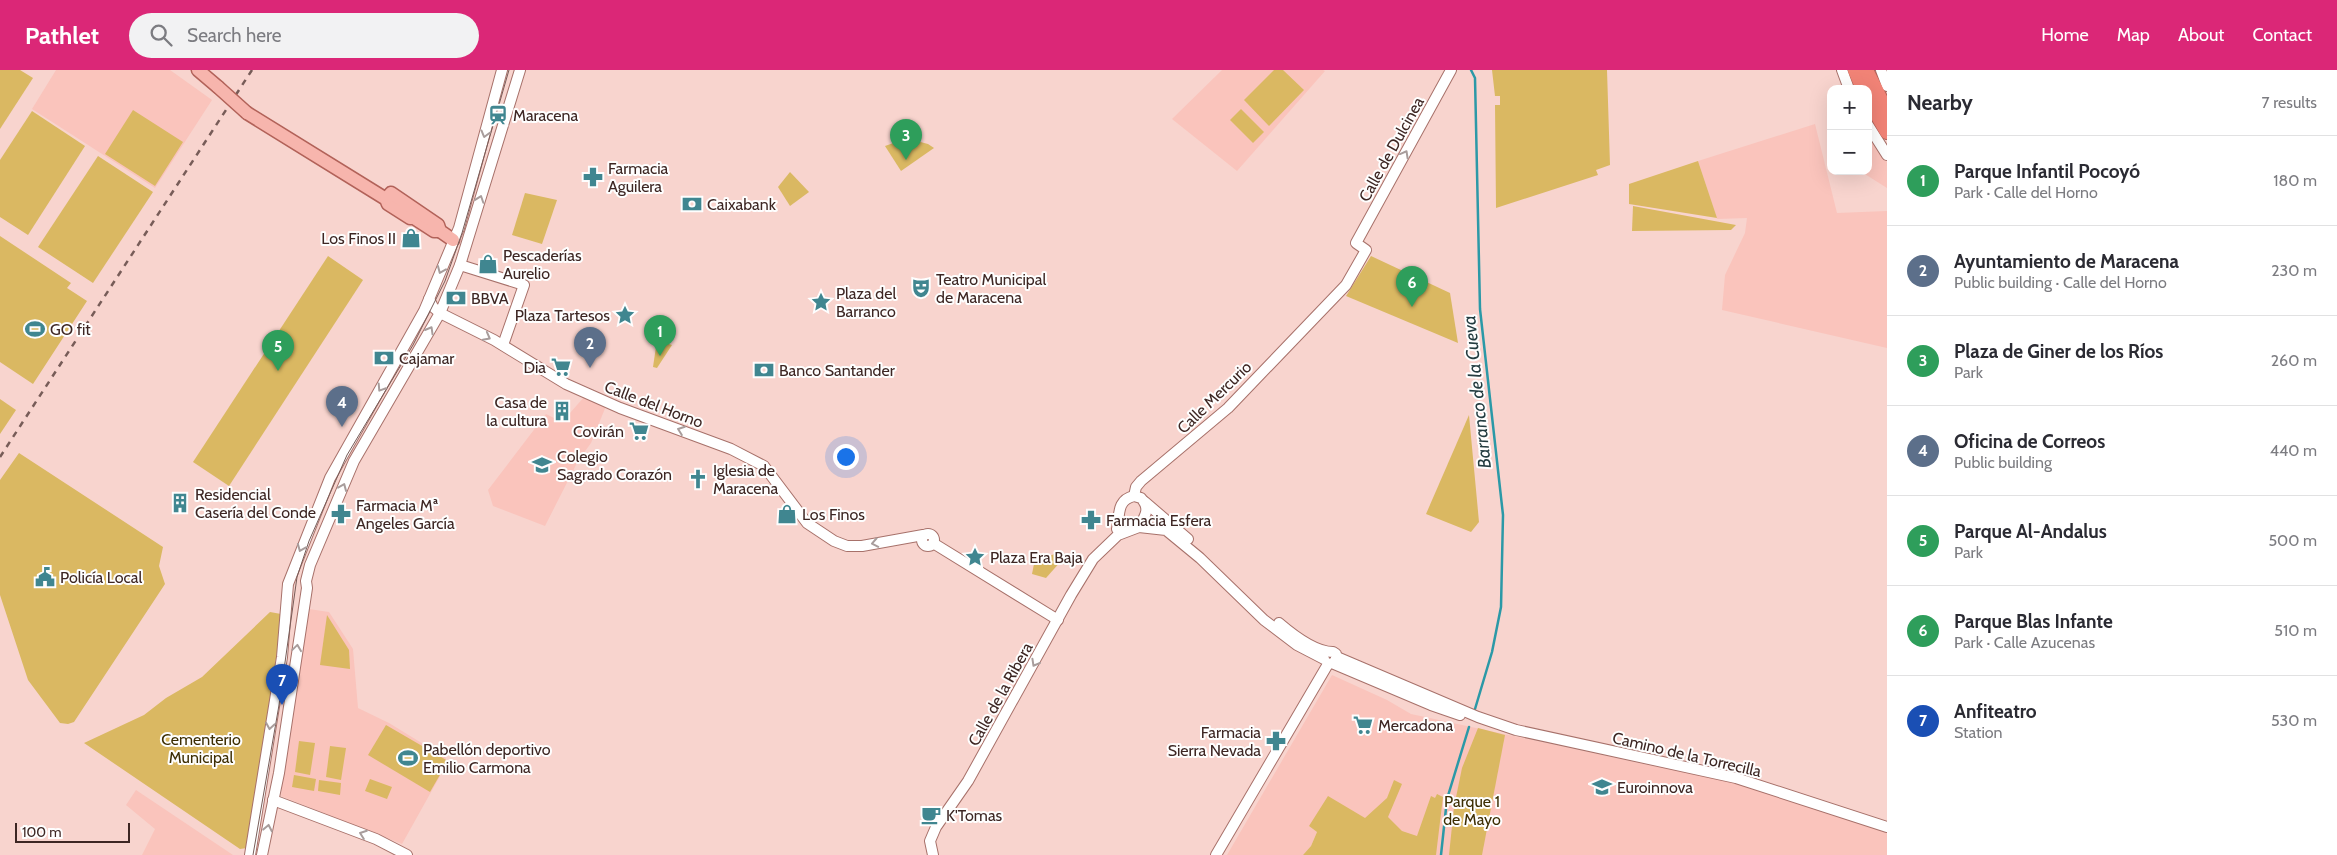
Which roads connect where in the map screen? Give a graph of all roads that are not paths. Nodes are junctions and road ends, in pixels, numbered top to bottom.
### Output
1 (198, 70) edge
2 (502, 70) edge
3 (520, 70) edge
4 (1451, 70) edge
5 (1842, 70) edge
6 (1855, 70) edge
7 (1866, 70) edge
8 (1881, 70) edge
9 (1848, 85) edge
10 (1861, 85) edge
11 (1887, 86) edge
12 (1872, 106) edge
13 (1887, 112) edge
14 (1871, 130) edge
15 (1887, 132) edge
16 (1887, 155) edge
17 (453, 240) junction
18 (466, 246) junction
19 (1366, 250) joint
20 (460, 265) junction
21 (429, 299) junction
22 (440, 312) junction
23 (503, 346) junction
24 (1134, 496) junction
25 (1145, 502) junction
26 (1120, 508) junction
27 (1137, 525) junction
28 (1174, 527) junction
29 (1117, 529) junction
30 (1200, 558) joint
31 (1093, 559) junction
32 (292, 578) junction
33 (306, 581) junction
34 (289, 590) junction
35 (306, 592) junction
36 (1058, 620) junction
37 (1330, 660) junction
38 (273, 800) junction
39 (1887, 827) edge
40 (250, 855) edge
41 (262, 855) edge
42 (408, 855) edge
43 (933, 855) edge
44 (1216, 855) edge

1 - 17 main road, bridge
2 -> 17 street
18 -> 3 street
19 -> 4 street, Calle de Dulcinea
5 - 9 street
6 - 10 highway
7 - 13 highway
8 - 11 street
12 - 15 highway
14 - 16 street
17 - 18 street
17 - 20 street
17 -> 21 street
18 - 20 street
19 - 24 street, Calle Mercurio
20 - 22 street
20 - 23 street
21 - 22 street
21 -> 32 street
22 -> 23 street, Calle del Horno
33 -> 22 street
36 -> 23 street, Calle del Horno
24 - 25 street
24 - 26 street
25 - 27 street
25 - 28 street, Camino de la Torrecilla
26 - 27 street
26 - 29 street
27 - 28 street
27 - 29 street, Calle de la Ribera
27 - 30 street, Calle de la Ribera
27 - 31 street, Calle de la Ribera
28 - 37 street, Camino de la Torrecilla
29 - 31 street, Calle de la Ribera
30 - 37 street, Camino de la Torrecilla
31 - 36 street, Calle de la Ribera
32 - 33 street
32 - 34 street
33 - 35 street
34 - 35 street
34 -> 40 street
38 -> 35 street
36 -> 43 street, Calle de la Ribera
37 - 39 street, Camino de la Torrecilla
37 - 44 street
41 -> 38 street
42 -> 38 street

